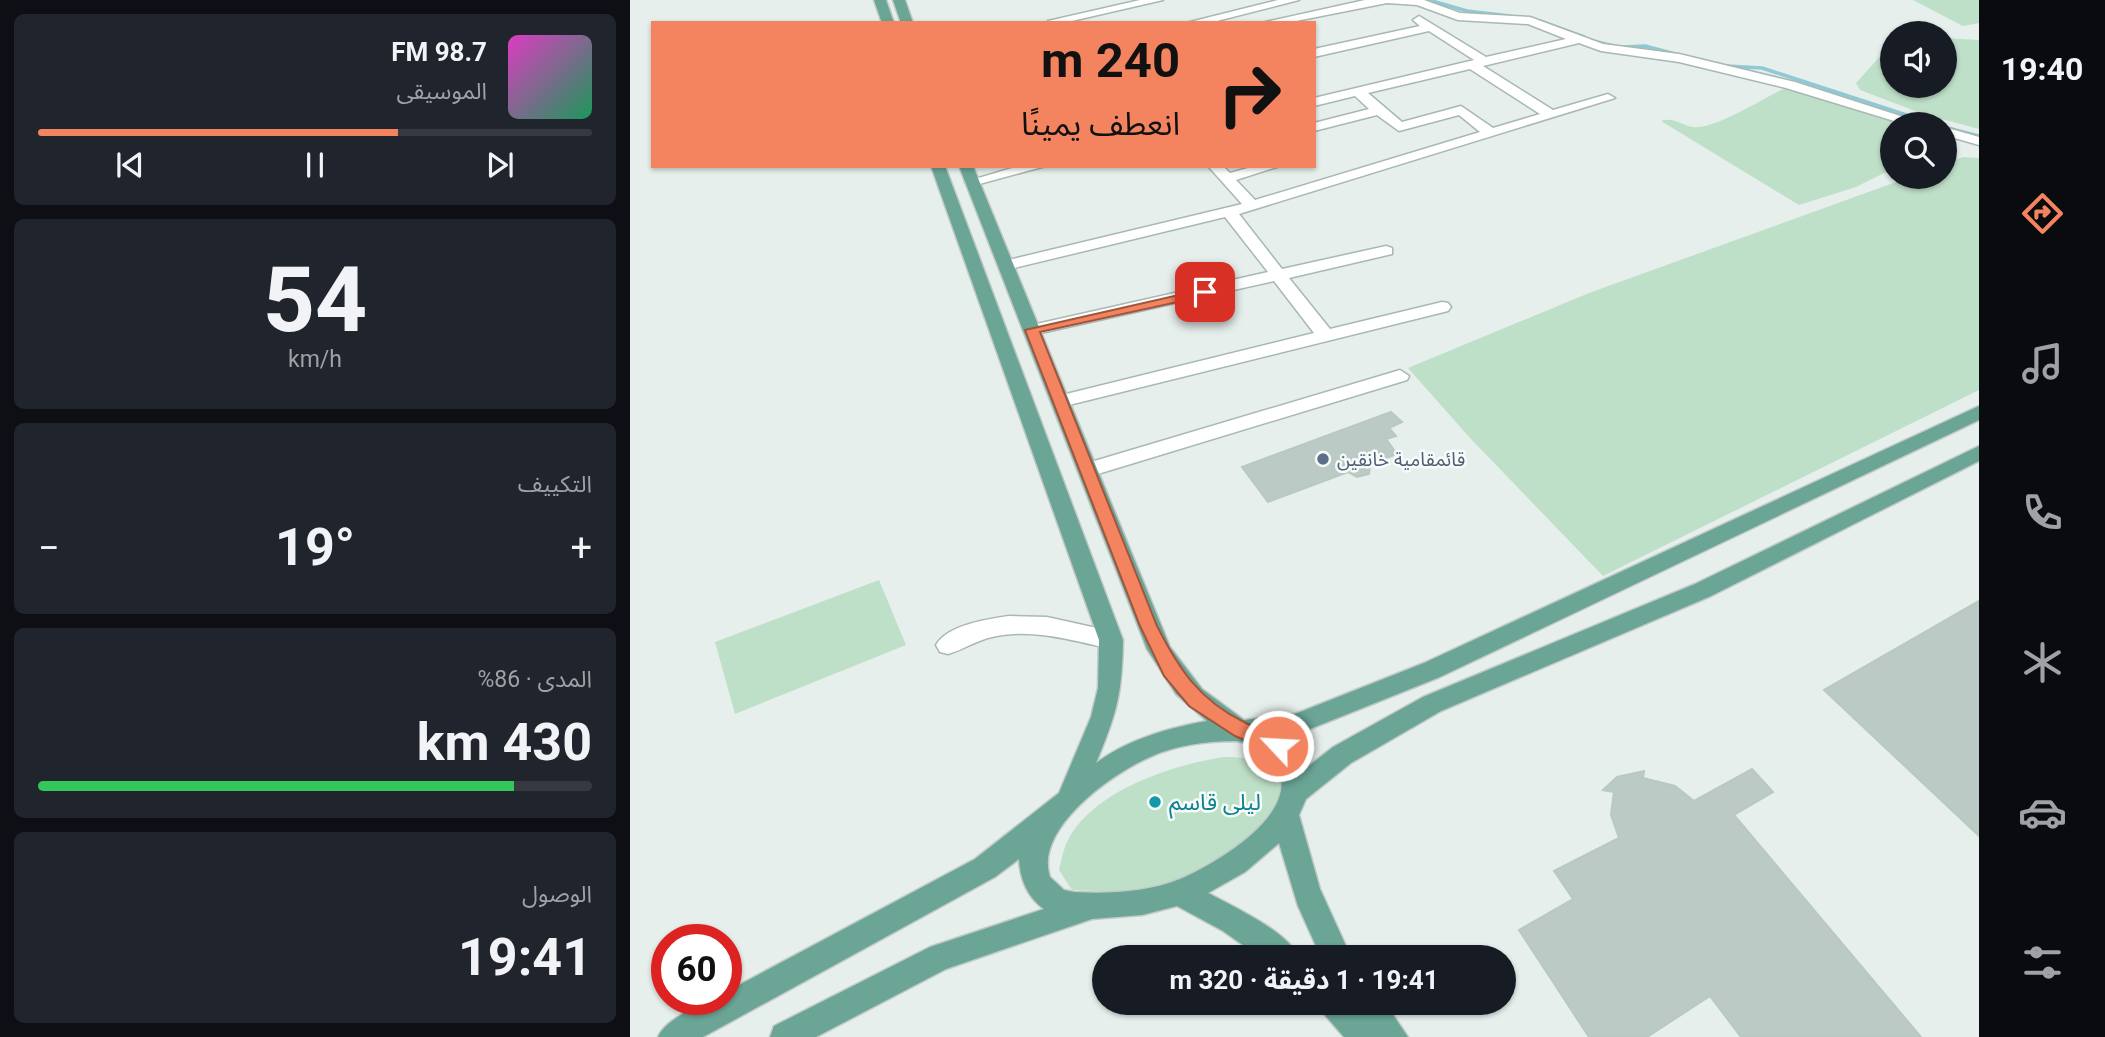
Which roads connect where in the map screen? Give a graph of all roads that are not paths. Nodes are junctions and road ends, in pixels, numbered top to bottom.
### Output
1 (880, 0) edge
2 (898, 0) edge
3 (1157, 0) edge
4 (1293, 0) edge
5 (1384, 0) edge
6 (1391, 0) edge
7 (887, 21) edge
8 (907, 21) edge
9 (1054, 21) dead end
10 (1203, 21) edge
11 (1276, 21) edge
12 (1432, 27) junction
13 (1580, 39) junction
14 (1316, 53) edge
15 (1479, 63) junction
16 (1359, 92) junction
17 (1608, 98) dead end
18 (1316, 102) edge
19 (1380, 110) junction
20 (1880, 112) edge
21 (1551, 115) junction
22 (1316, 126) edge
23 (1490, 134) junction
24 (1957, 135) edge
25 (1979, 141) edge
26 (939, 168) edge
27 (1022, 168) edge
28 (1217, 168) edge
29 (1266, 168) edge
30 (969, 174) edge
31 (1228, 178) junction
32 (1252, 206) junction
33 (1229, 212) junction
34 (1386, 251) dead end
35 (1006, 265) junction
36 (1279, 276) junction
37 (1442, 307) dead end
38 (1032, 330) junction
39 (1325, 335) junction
40 (1400, 376) dead end
41 (1062, 406) junction
42 (1979, 412) edge
43 (1031, 419) junction
44 (1979, 453) edge
45 (1088, 470) junction
46 (1111, 639) junction
47 (948, 645) dead end
48 (1241, 731) junction
49 (1291, 804) junction
50 (1061, 806) junction
51 (1179, 892) junction
52 (1084, 909) junction
53 (1267, 945) edge
54 (1331, 945) edge
55 (1345, 1015) edge
56 (1376, 1015) edge
57 (673, 1037) edge
58 (785, 1037) edge
59 (1364, 1037) edge
60 (1393, 1037) edge

1 - 7 main road
2 - 8 main road
3 - 9 street
4 - 10 street
5 - 11 street
5 - 12 street
6 - 13 street
12 - 14 street
12 - 15 street
13 - 15 street
13 - 20 street
15 - 16 street
15 - 21 street
16 - 18 street
16 - 19 street
17 - 21 street
19 - 22 street
19 - 23 street
21 - 23 street
23 - 32 street
24 - 25 street
26 - 43 main road
27 - 30 street
28 - 31 street
29 - 31 street
30 - 35 main road
31 - 32 street
32 - 33 street
33 - 35 street
33 - 36 street
34 - 36 street
35 - 38 main road
36 - 38 street
36 - 39 street
37 - 39 street
38 - 41 main road
39 - 41 street
40 - 45 street
41 - 43 main road
41 - 45 main road
42 - 48 main road
43 - 46 main road
44 - 49 main road
45 - 48 main road
46 - 47 street
46 - 50 main road
48 - 49 main road
48 - 50 main road
49 - 51 main road
49 - 54 main road
50 - 52 main road
50 - 57 main road
51 - 52 main road
51 - 53 main road
52 - 58 main road
55 - 59 main road
56 - 60 main road

